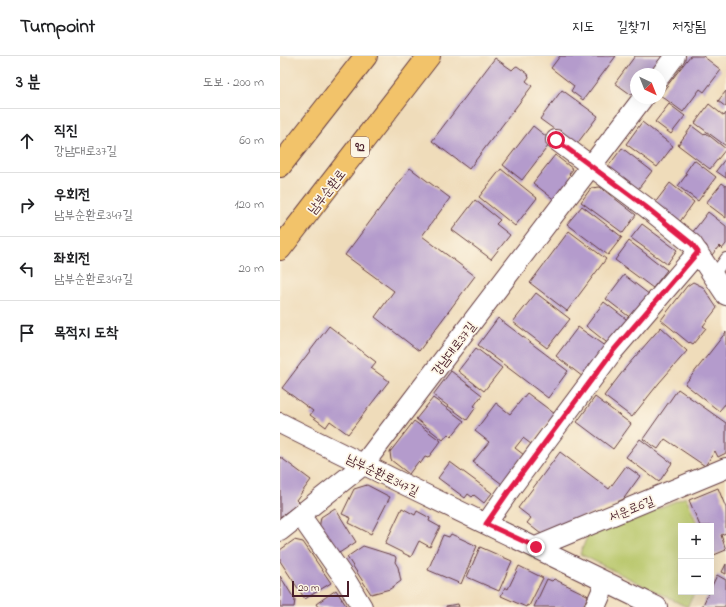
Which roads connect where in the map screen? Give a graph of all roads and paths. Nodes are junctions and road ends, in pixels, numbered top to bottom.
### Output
1 (366, 56) edge
2 (429, 56) edge
3 (675, 56) edge
4 (666, 68) edge
5 (638, 104) edge
6 (556, 140) dead end
7 (280, 166) edge
8 (591, 167) junction
9 (283, 247) edge
10 (698, 252) junction
11 (726, 258) edge
12 (714, 275) junction
13 (726, 295) edge
14 (280, 423) edge
15 (363, 465) junction
16 (726, 468) edge
17 (300, 515) junction
18 (486, 524) junction
19 (280, 532) edge
20 (536, 547) junction
21 (606, 582) junction
22 (362, 607) edge
23 (595, 607) edge
24 (657, 607) edge

1 - 7 main road
2 - 9 main road, 남부순환로 / 92
3 - 4 street
5 - 8 street, 강남대로37길
6 - 8 street
8 - 10 street
8 - 15 street, 강남대로37길
10 - 12 street
10 - 18 street
11 - 12 lane
12 - 13 street
14 - 15 street, 남부순환로347길
15 - 17 street, 강남대로37길
15 - 18 street, 남부순환로347길
16 - 20 street, 서운로6길
17 - 19 street, 강남대로37길
17 - 22 street
18 - 20 street, 남부순환로347길
20 - 21 street, 남부순환로347길
21 - 23 street
21 - 24 street, 남부순환로347길

